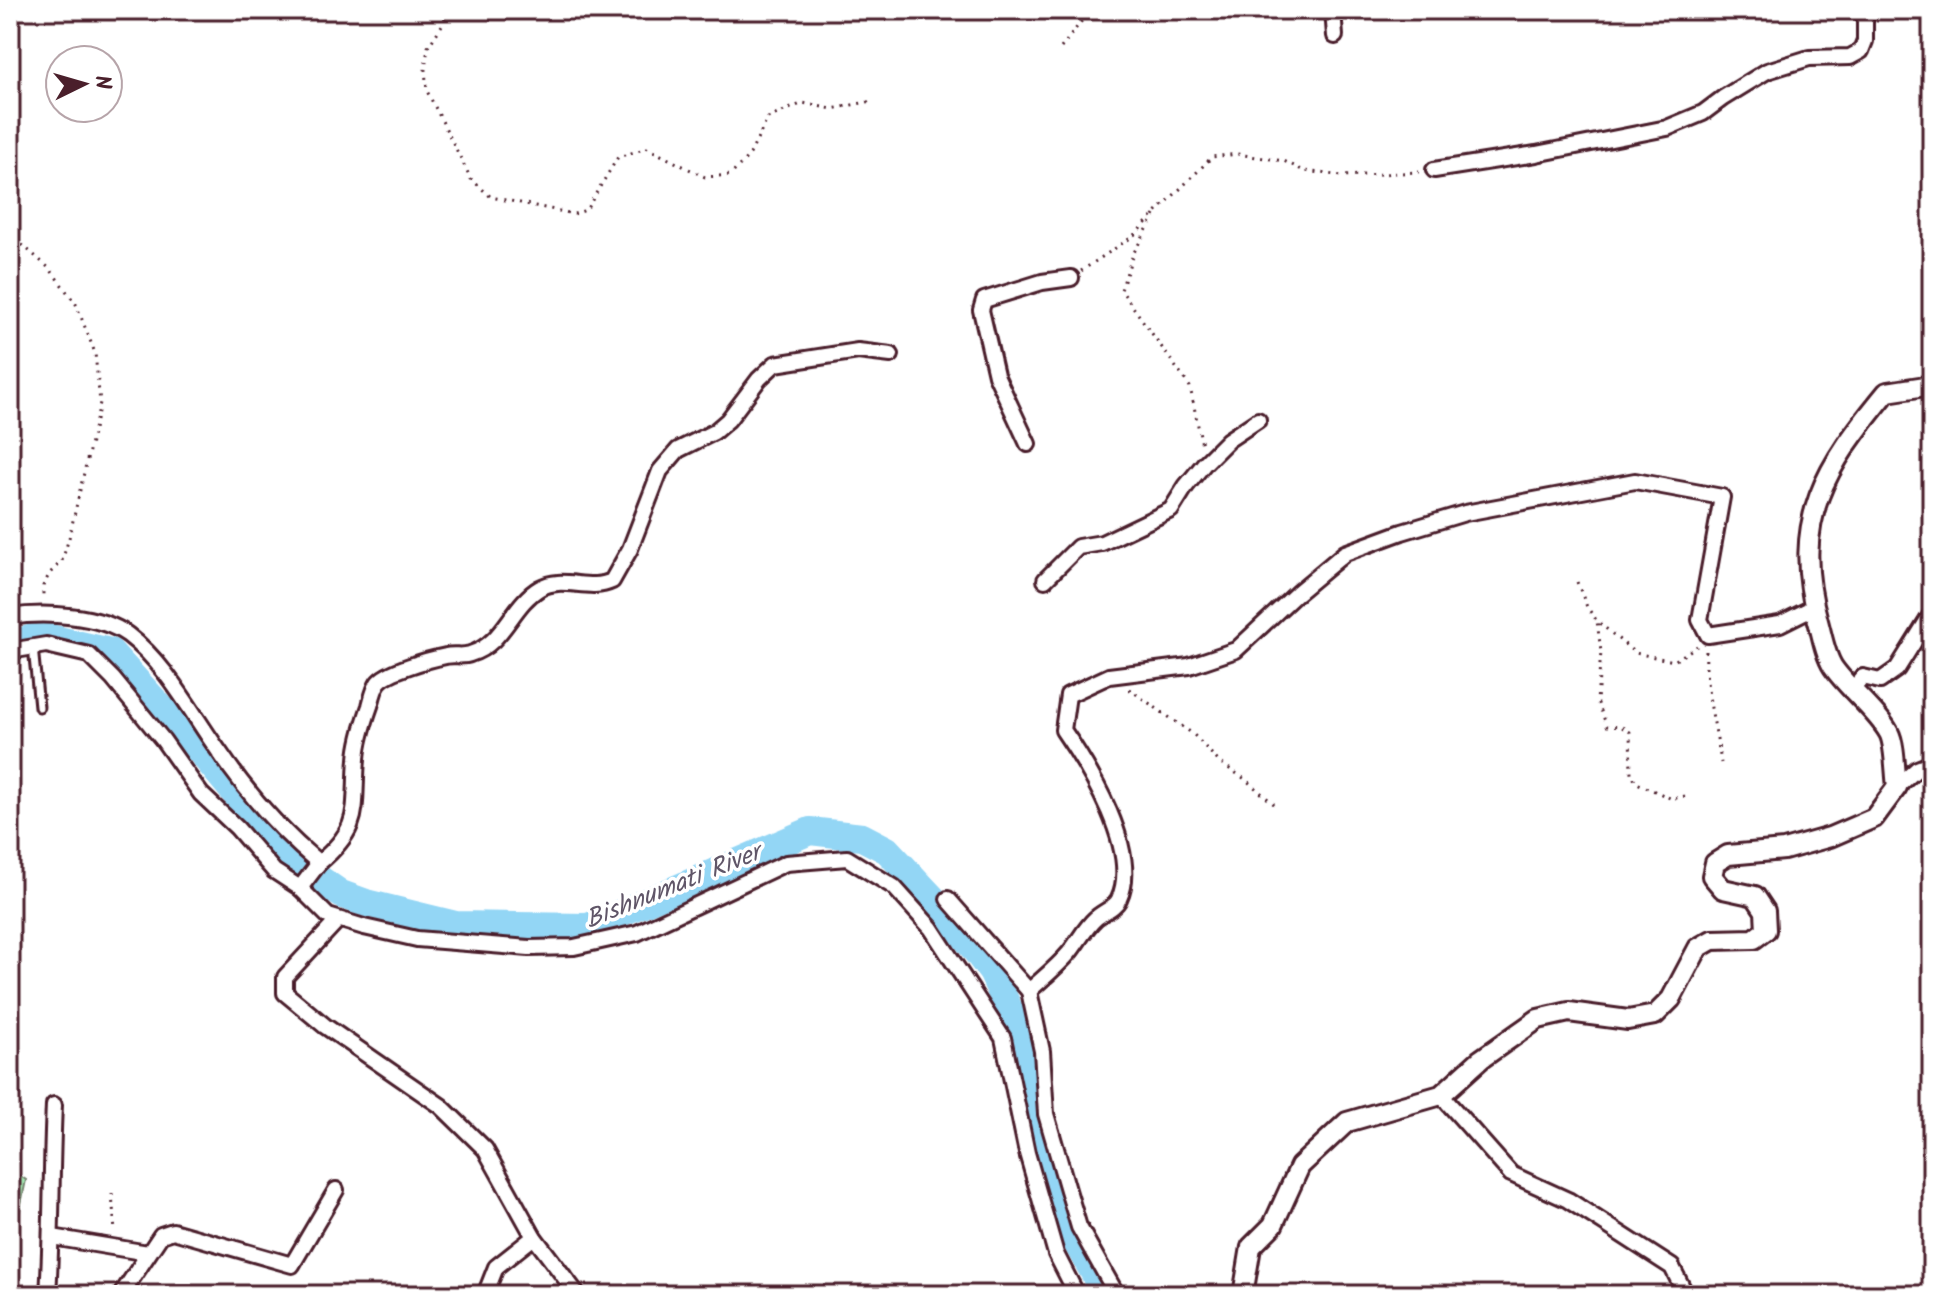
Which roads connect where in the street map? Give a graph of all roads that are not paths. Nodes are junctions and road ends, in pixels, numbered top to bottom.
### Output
1 (1333, 10) edge
2 (1865, 10) edge
3 (1335, 36) dead end
4 (1434, 170) road end
5 (1071, 278) road end
6 (891, 355) dead end
7 (1932, 385) edge
8 (1258, 420) dead end
9 (1028, 444) dead end
10 (1045, 580) dead end
11 (1814, 607) junction
12 (1932, 613) edge
13 (10, 617) edge
14 (33, 647) junction
15 (10, 651) edge
16 (1852, 690) junction
17 (39, 707) dead end
18 (1932, 763) edge
19 (1897, 787) junction
20 (319, 863) junction
21 (304, 884) junction
22 (948, 899) dead end
23 (338, 920) junction
24 (1029, 991) junction
25 (1441, 1095) junction
26 (54, 1105) dead end
27 (336, 1190) dead end
28 (52, 1237) junction
29 (534, 1237) junction
30 (148, 1253) junction
31 (48, 1295) edge
32 (121, 1295) edge
33 (485, 1295) edge
34 (578, 1295) edge
35 (1077, 1295) edge
36 (1117, 1295) edge
37 (1243, 1295) edge
38 (1686, 1295) edge

1 - 3 street
2 - 4 street
5 - 9 street
6 - 20 street
7 - 11 street
8 - 10 street
11 - 16 street
11 - 24 street
12 - 16 street
13 - 20 street
14 - 15 street
14 - 17 lane
14 - 21 street
16 - 19 street
18 - 19 street
19 - 25 street
20 - 21 street
21 - 23 street
22 - 24 street
23 - 29 street
23 - 35 street
24 - 36 street
25 - 37 street
25 - 38 street
26 - 28 street
27 - 30 street
28 - 30 street
28 - 31 street
29 - 33 street
29 - 34 street
30 - 32 street

